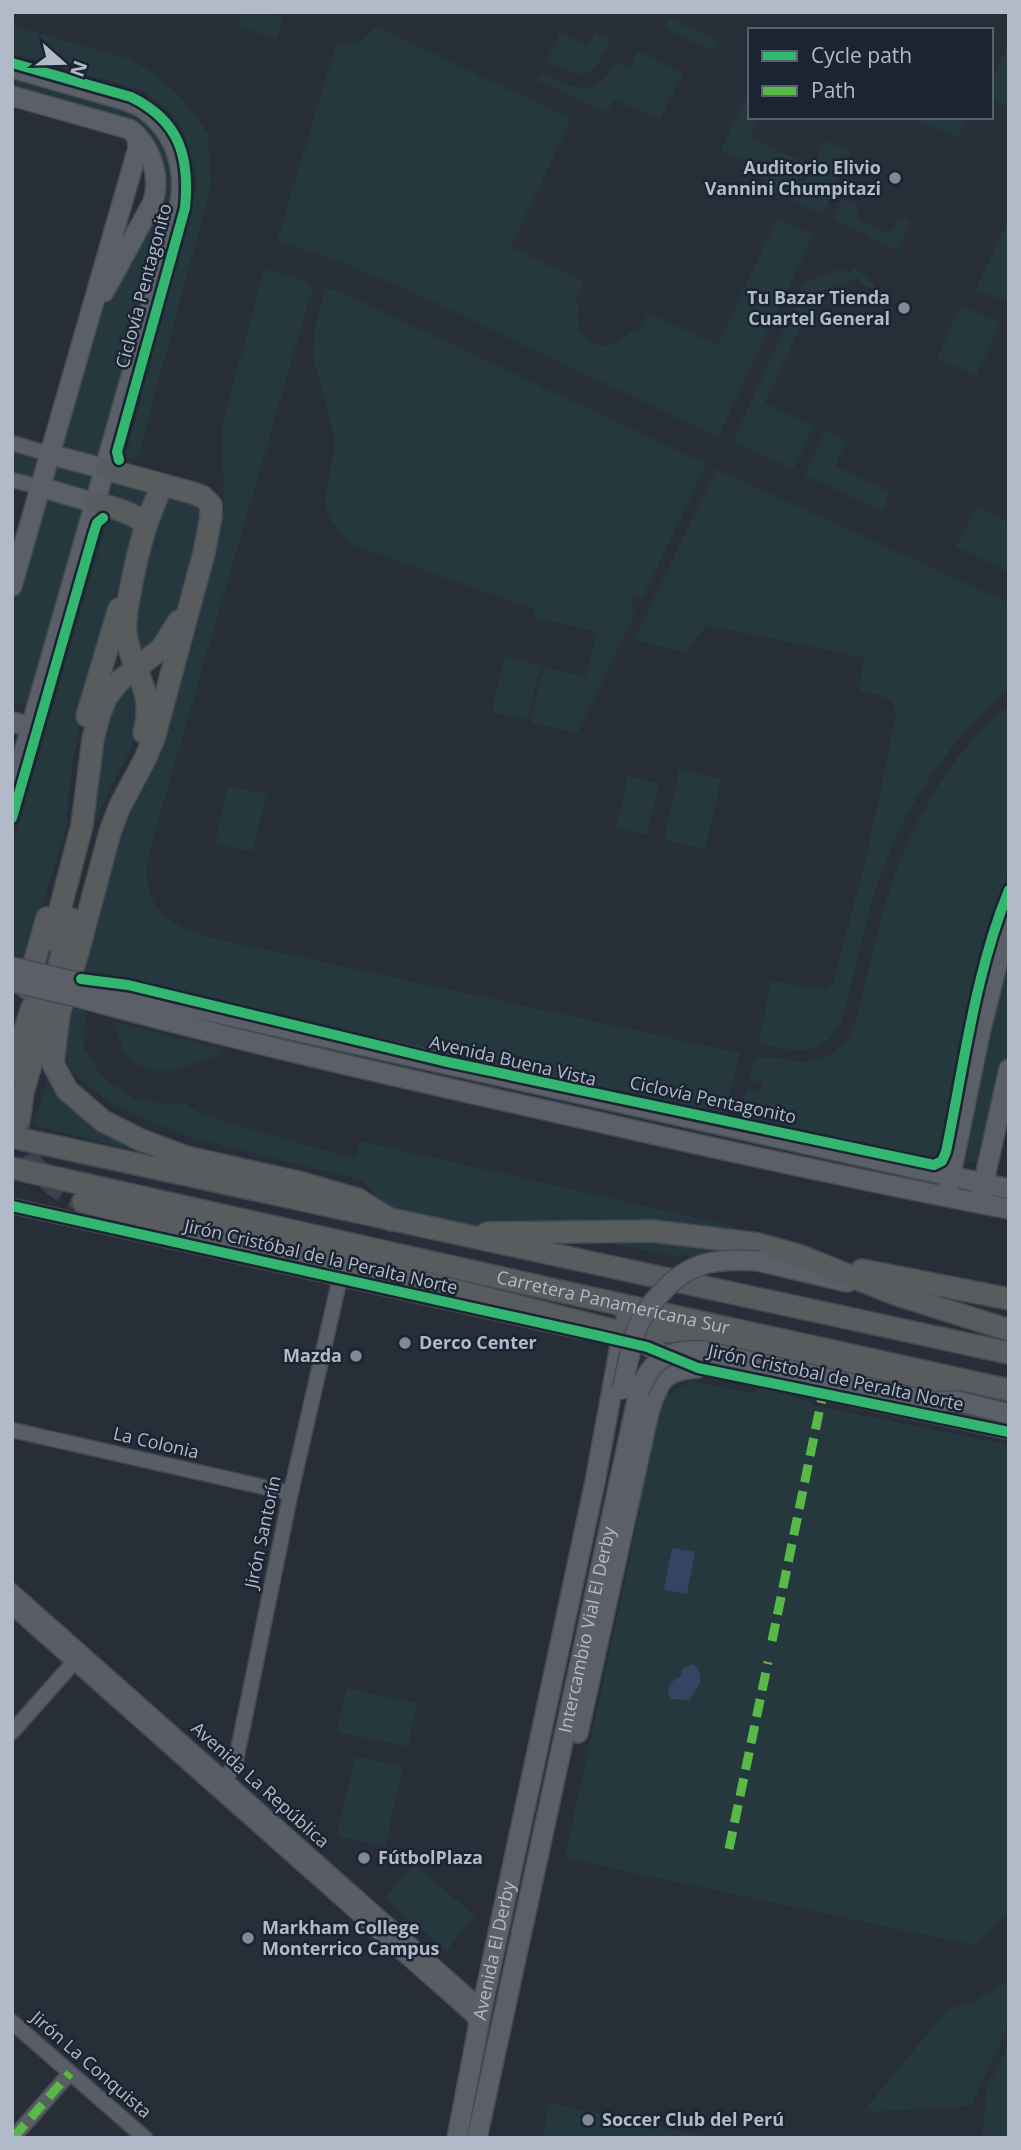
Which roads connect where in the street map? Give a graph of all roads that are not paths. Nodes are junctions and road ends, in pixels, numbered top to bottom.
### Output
1 (12, 68) edge
2 (12, 96) edge
3 (134, 133) junction
4 (89, 317) junction
5 (12, 443) edge
6 (49, 454) junction
7 (105, 469) junction
8 (12, 480) edge
9 (163, 485) junction
10 (40, 488) junction
11 (95, 503) junction
12 (146, 525) junction
13 (140, 547) junction
14 (204, 553) junction
15 (12, 586) edge
16 (137, 667) junction
17 (22, 725) edge
18 (12, 794) edge
19 (1009, 916) edge
20 (12, 967) edge
21 (12, 982) edge
22 (79, 990) junction
23 (12, 1031) edge
24 (351, 1043) junction
25 (345, 1065) junction
26 (1009, 1069) edge
27 (12, 1072) edge
28 (14, 1130) edge
29 (12, 1168) edge
30 (950, 1177) junction
31 (983, 1183) junction
32 (1009, 1188) edge
33 (946, 1197) junction
34 (83, 1202) tunnel mouth
35 (979, 1203) junction
36 (12, 1206) edge
37 (1009, 1209) edge
38 (391, 1220) junction
39 (456, 1234) junction
40 (812, 1260) junction
41 (340, 1278) junction
42 (564, 1292) junction
43 (895, 1294) junction
44 (1009, 1299) edge
45 (1005, 1329) edge
46 (621, 1341) junction
47 (658, 1351) junction
48 (1009, 1353) edge
49 (698, 1368) junction
50 (631, 1390) junction
51 (1009, 1390) edge
52 (957, 1401) junction
53 (1009, 1414) edge
54 (12, 1430) edge
55 (1009, 1432) edge
56 (290, 1493) junction
57 (12, 1591) edge
58 (12, 1607) edge
59 (76, 1656) junction
60 (12, 1732) edge
61 (534, 1763) junction
62 (222, 1785) junction
63 (534, 1870) junction
64 (481, 2017) junction
65 (12, 2022) edge
66 (70, 2073) junction
67 (13, 2138) edge
68 (145, 2138) edge
69 (457, 2138) edge
70 (477, 2138) edge

1 - 7 main road
2 - 3 main road
3 - 4 main road
3 - 4 main road
4 - 6 main road
5 - 6 street
6 - 7 main road
6 - 10 main road
7 - 9 highway
7 - 11 main road
8 - 10 street
9 - 12 highway
9 - 14 highway
10 - 11 main road
10 - 15 main road
11 - 12 highway
11 - 17 main road
12 - 13 highway
13 - 16 highway
13 - 23 highway
14 - 16 highway
14 - 38 highway
16 - 27 highway
16 - 28 highway
17 - 18 main road
19 - 30 main road
20 - 22 main road, Avenida Buena Vista, bridge
21 - 22 main road, Avenida Buena Vista, bridge
22 - 24 main road, Avenida Buena Vista
22 - 25 main road, Avenida Buena Vista
24 - 25 main road
24 - 30 main road, Avenida Buena Vista
25 - 33 main road, Avenida Buena Vista
26 - 31 main road
28 - 38 highway, Carretera Panamericana Sur
29 - 42 highway, Carretera Panamericana Sur
30 - 31 main road, Avenida Buena Vista
30 - 33 main road
31 - 32 main road, Avenida Buena Vista
31 - 35 main road
33 - 35 main road, Avenida Buena Vista
34 - 47 highway
35 - 37 main road, Avenida Buena Vista
36 - 41 street, Jirón Cristóbal de la Peralta Norte
38 - 39 highway, Carretera Panamericana Sur
39 - 40 highway
39 - 48 highway, Carretera Panamericana Sur
40 - 43 highway
40 - 44 highway
41 - 46 street, Jirón Cristóbal de la Peralta Norte
41 - 56 street, Jirón Santorín
42 - 51 highway, Carretera Panamericana Sur
42 - 52 highway
43 - 45 highway
43 - 50 main road, bridge
46 - 47 street, Jirón Cristóbal de la Peralta Norte
46 - 61 main road
47 - 49 street, Jirón Cristobal de Peralta Norte
49 - 55 street, Jirón Cristobal de Peralta Norte
49 - 63 main road
50 - 52 main road, bridge
50 - 61 main road
50 - 63 main road, Intercambio Vial El Derby
52 - 53 main road
54 - 56 street, La Colonia
56 - 62 street, Jirón Santorín
57 - 59 street, Avenida La República
58 - 59 street, Avenida La República
59 - 60 street
59 - 62 street, Avenida La República
61 - 64 main road, Avenida El Derby
62 - 64 street, Avenida La República
63 - 70 main road, Avenida El Derby
64 - 69 main road, Avenida El Derby
65 - 66 street, Jirón La Conquista
66 - 67 street
66 - 68 street, Jirón La Conquista

